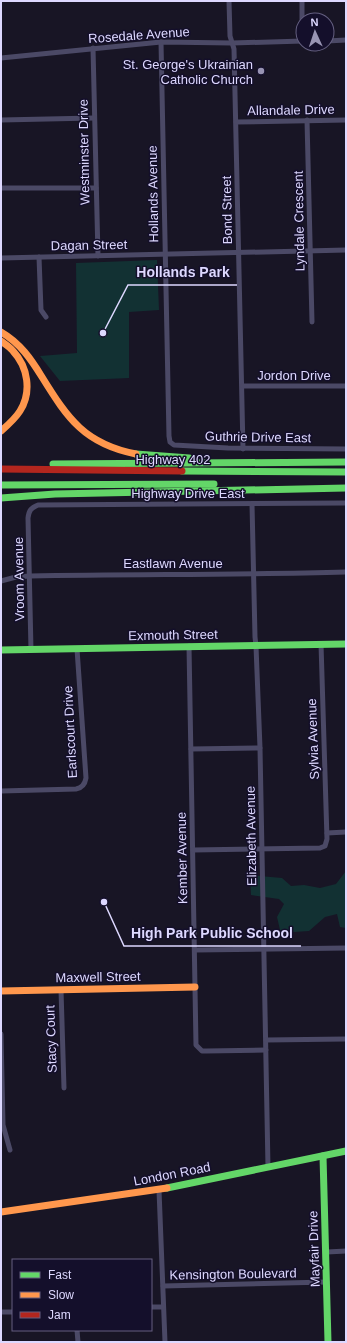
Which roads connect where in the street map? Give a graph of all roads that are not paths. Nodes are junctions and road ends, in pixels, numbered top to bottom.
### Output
1 (229, 1) edge
2 (302, 1) edge
3 (302, 12) edge
4 (346, 40) edge
5 (295, 41) edge
6 (335, 41) edge
7 (161, 42) junction
8 (232, 43) junction
9 (93, 48) junction
10 (1, 58) edge
11 (94, 118) junction
12 (1, 120) edge
13 (307, 120) junction
14 (346, 120) edge
15 (236, 122) junction
16 (1, 188) edge
17 (96, 188) junction
18 (346, 250) edge
19 (310, 251) junction
20 (239, 253) junction
21 (165, 255) junction
22 (98, 256) junction
23 (1, 258) edge
24 (40, 258) junction
25 (46, 318) dead end
26 (312, 322) dead end
27 (1, 332) edge
28 (1, 341) edge
29 (242, 386) junction
30 (346, 386) edge
31 (1, 432) edge
32 (170, 442) joint
33 (243, 448) junction
34 (346, 449) edge
35 (346, 462) edge
36 (269, 463) junction
37 (1, 464) edge
38 (1, 469) edge
39 (294, 472) junction
40 (346, 472) edge
41 (1, 474) edge
42 (346, 484) edge
43 (1, 485) edge
44 (346, 488) edge
45 (1, 493) edge
46 (69, 493) junction
47 (1, 498) edge
48 (346, 503) edge
49 (252, 504) junction
50 (32, 508) joint
51 (346, 572) edge
52 (254, 574) junction
53 (30, 576) junction
54 (1, 581) edge
55 (321, 644) junction
56 (346, 644) edge
57 (190, 646) junction
58 (256, 646) junction
59 (77, 649) junction
60 (1, 650) edge
61 (31, 650) junction
62 (260, 748) junction
63 (191, 749) junction
64 (1, 791) edge
65 (346, 832) edge
66 (327, 833) junction
67 (262, 849) junction
68 (193, 850) junction
69 (346, 948) edge
70 (195, 950) junction
71 (264, 950) junction
72 (195, 988) junction
73 (61, 990) junction
74 (1, 991) edge
75 (1, 1034) edge
76 (346, 1039) edge
77 (266, 1040) junction
78 (266, 1050) junction
79 (64, 1088) dead end
80 (10, 1150) dead end
81 (346, 1151) edge
82 (324, 1156) junction
83 (268, 1167) junction
84 (159, 1190) junction
85 (1, 1212) edge
86 (346, 1251) edge
87 (327, 1252) junction
88 (327, 1282) junction
89 (162, 1286) junction
90 (152, 1307) edge
91 (163, 1307) junction
92 (1, 1312) edge
93 (12, 1312) edge
94 (78, 1331) edge
95 (78, 1342) edge
96 (165, 1342) edge
97 (328, 1342) edge

1 - 8 street, Bond Street
2 - 3 street
4 - 6 street
5 - 8 street, Rosedale Avenue
7 - 8 street, Rosedale Avenue
7 - 9 street, Rosedale Avenue
7 - 21 street, Hollands Avenue
8 - 15 street, Bond Street
9 - 10 street, Rosedale Avenue
9 - 11 street, Westminster Drive
11 - 12 street
11 - 17 street, Westminster Drive
13 - 14 street, Allandale Drive
13 - 15 street, Allandale Drive
13 - 19 street, Lyndale Crescent
15 - 20 street, Bond Street
16 - 17 street
17 - 22 street, Westminster Drive
18 - 19 street, Dagan Street
19 - 20 street, Dagan Street
19 - 26 street, Lyndale Crescent
20 - 21 street, Dagan Street
20 - 29 street, Bond Street
21 - 22 street, Dagan Street
21 - 32 street, Hollands Avenue
22 - 24 street, Dagan Street
23 - 24 street, Dagan Street
24 - 25 street
27 - 36 main road
28 - 31 main road
29 - 30 street, Jordon Drive
29 - 33 street, Bond Street
32 - 33 street, Guthrie Drive East
33 - 34 street, Guthrie Drive East
35 - 36 main road
36 - 37 main road
38 - 39 main road, Highway 402
39 - 40 main road, Highway 402
39 - 41 main road
42 - 43 main road, Highway 402
44 - 46 main road
45 - 46 main road
46 - 47 main road
48 - 49 street, Highway Drive East
49 - 50 street, Highway Drive East
49 - 52 street, Elizabeth Avenue
50 - 53 street, Vroom Avenue
51 - 52 street, Eastlawn Avenue
52 - 53 street, Eastlawn Avenue
52 - 58 street, Elizabeth Avenue
53 - 54 street, Eastlawn Avenue
53 - 61 street, Vroom Avenue
55 - 56 main road, Exmouth Street
55 - 58 main road, Exmouth Street
55 - 66 street, Sylvia Avenue
57 - 58 main road, Exmouth Street
57 - 59 main road, Exmouth Street
57 - 63 street, Kember Avenue
58 - 62 street, Elizabeth Avenue
59 - 61 main road, Exmouth Street
59 - 64 street, Earlscourt Drive
60 - 61 main road, Exmouth Street
62 - 63 street
62 - 67 street, Elizabeth Avenue
63 - 68 street, Kember Avenue
65 - 66 street
66 - 67 street
67 - 68 street
67 - 71 street, Elizabeth Avenue
68 - 70 street, Kember Avenue
69 - 71 street
70 - 71 street
70 - 72 street, Kember Avenue
71 - 77 street, Elizabeth Avenue
72 - 73 main road, Maxwell Street
72 - 78 street, Kember Avenue
73 - 74 main road, Maxwell Street
73 - 79 street, Stacy Court
75 - 80 street
76 - 77 street
77 - 78 street, Elizabeth Avenue
78 - 83 street, Elizabeth Avenue
81 - 82 main road, London Road
82 - 83 main road, London Road
82 - 87 main road, Mayfair Drive
83 - 84 main road, London Road
84 - 85 main road, London Road
84 - 89 street
86 - 87 street
87 - 88 main road, Mayfair Drive
88 - 89 street, Kensington Boulevard
88 - 97 main road, Mayfair Drive
89 - 91 street
90 - 91 street
91 - 96 street
92 - 93 street
94 - 95 street

